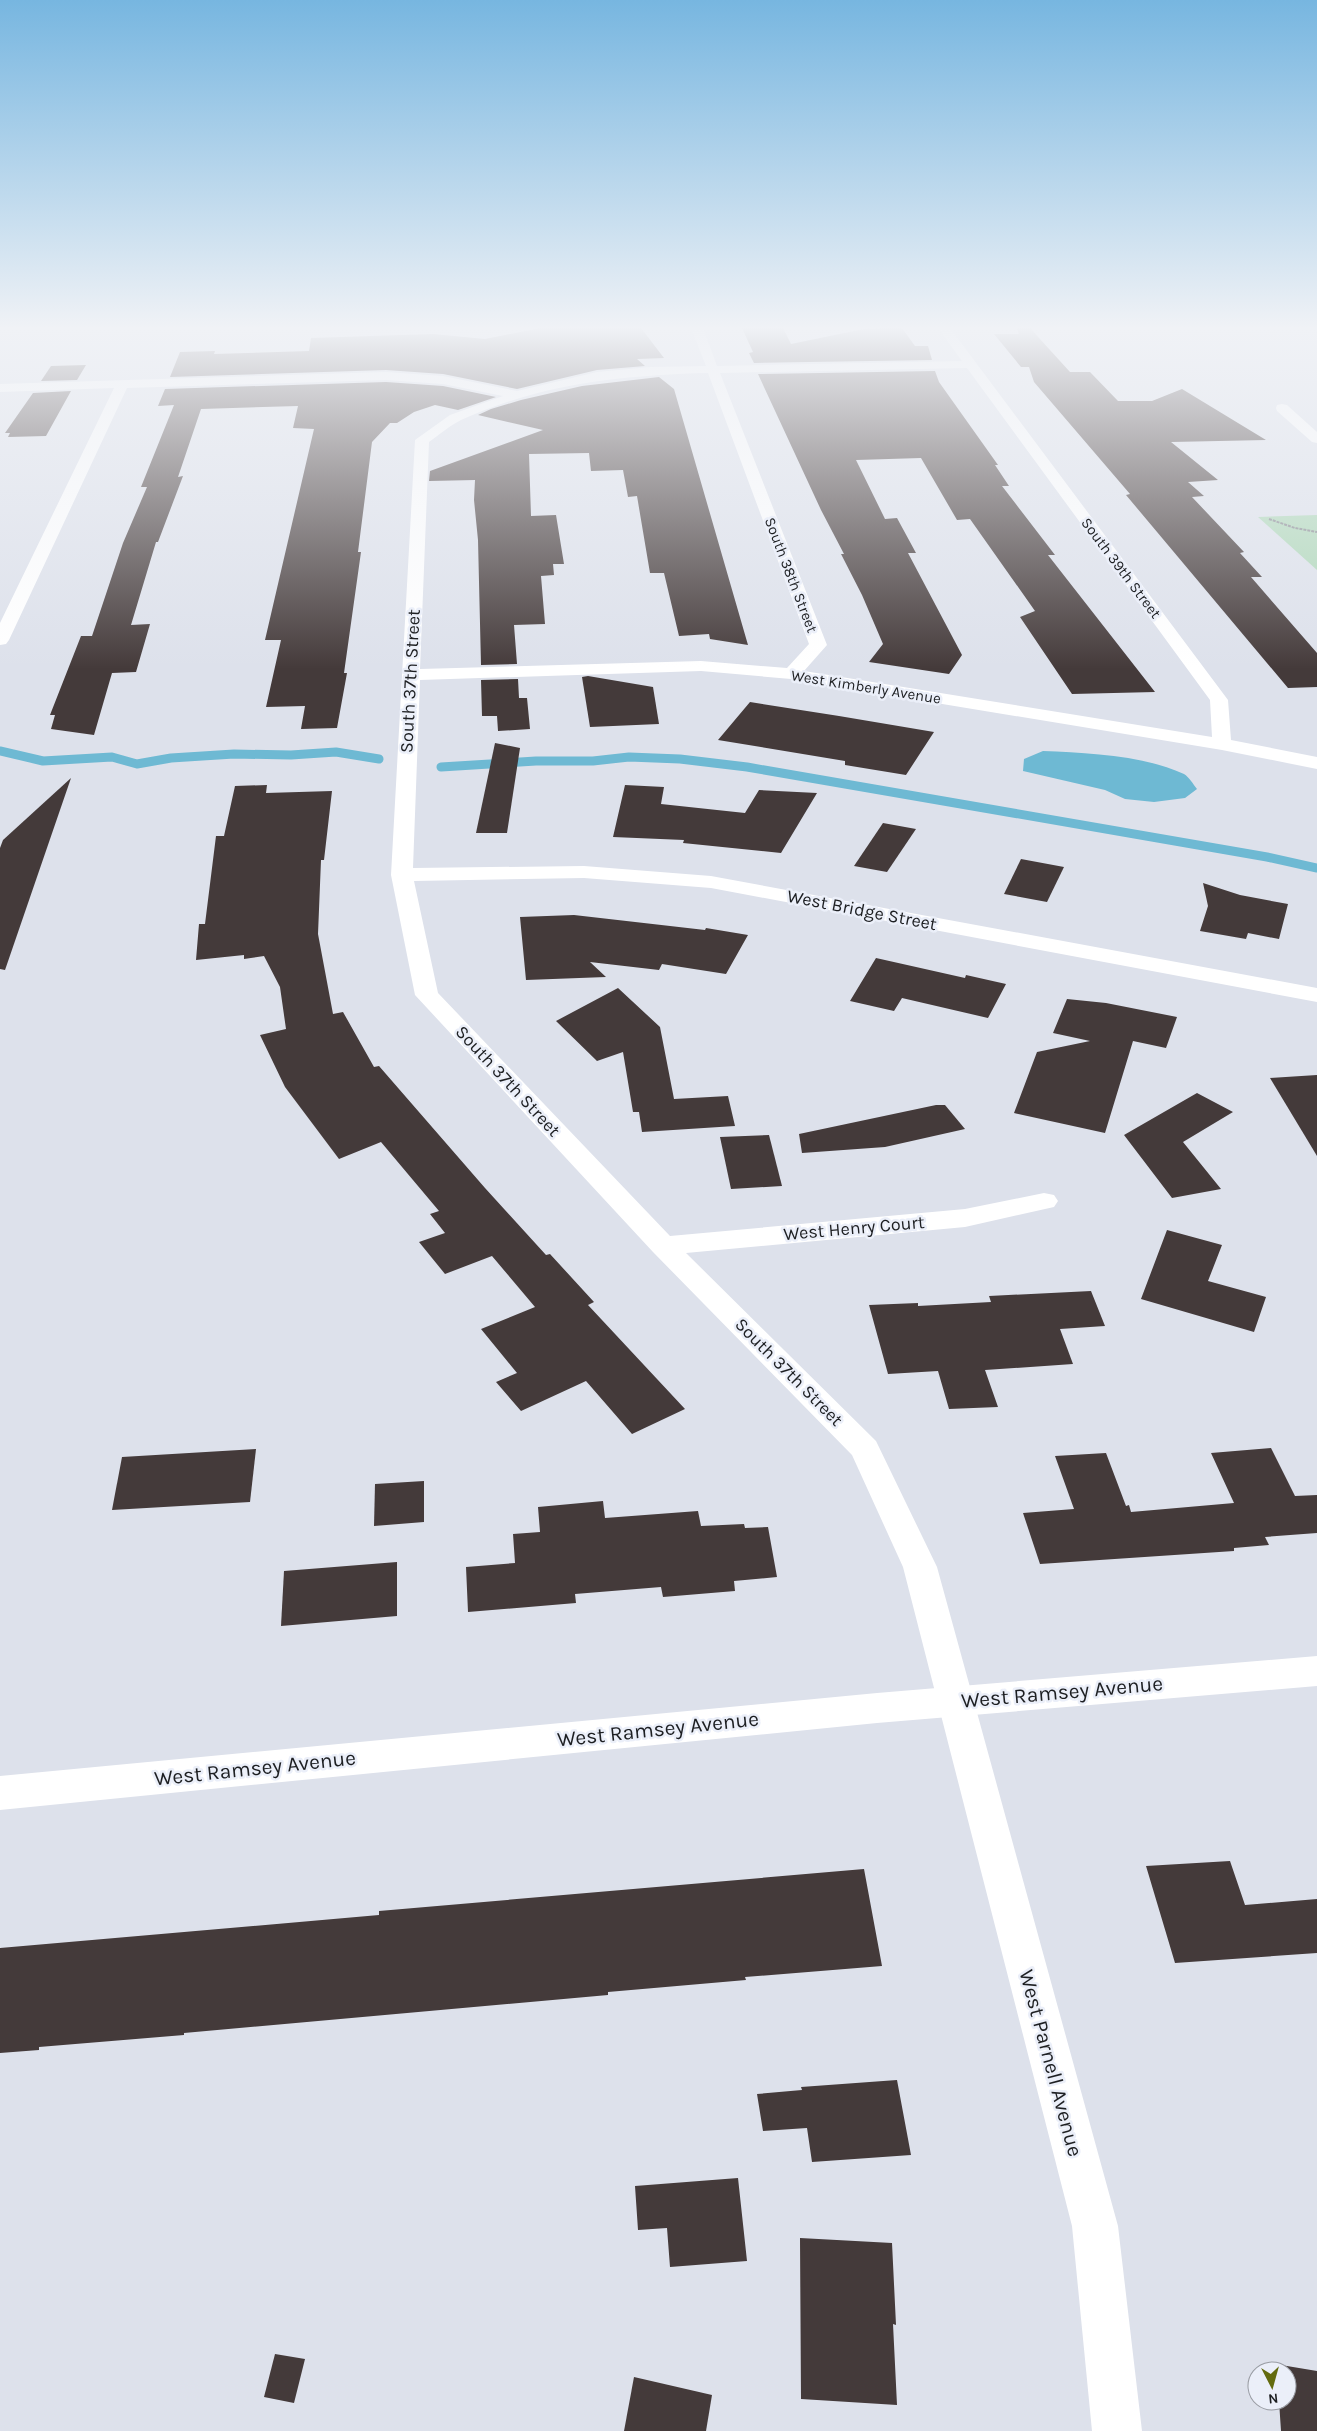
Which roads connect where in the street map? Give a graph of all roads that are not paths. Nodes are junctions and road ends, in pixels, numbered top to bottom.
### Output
1 (95, 441) edge
2 (422, 441) edge
3 (740, 441) edge
4 (1028, 441) edge
5 (0, 640) edge
6 (791, 674) junction
7 (410, 675) junction
8 (1222, 744) junction
9 (1317, 763) edge
10 (402, 875) junction
11 (1317, 995) edge
12 (1044, 1201) dead end
13 (663, 1246) junction
14 (1317, 1671) edge
15 (955, 1702) junction
16 (0, 1793) edge
17 (1117, 2431) edge

1 - 5 street
2 - 7 street, South 37th Street
3 - 6 street, South 38th Street
4 - 8 street, South 39th Street
6 - 7 street, West Kimberly Avenue
6 - 8 street, West Kimberly Avenue
7 - 10 street, South 37th Street
8 - 9 street, West Kimberly Avenue
10 - 11 street, West Bridge Street
10 - 13 street, South 37th Street
12 - 13 street, West Henry Court
13 - 15 street, South 37th Street
14 - 15 street, West Ramsey Avenue
15 - 16 street, West Ramsey Avenue
15 - 17 street, West Parnell Avenue

